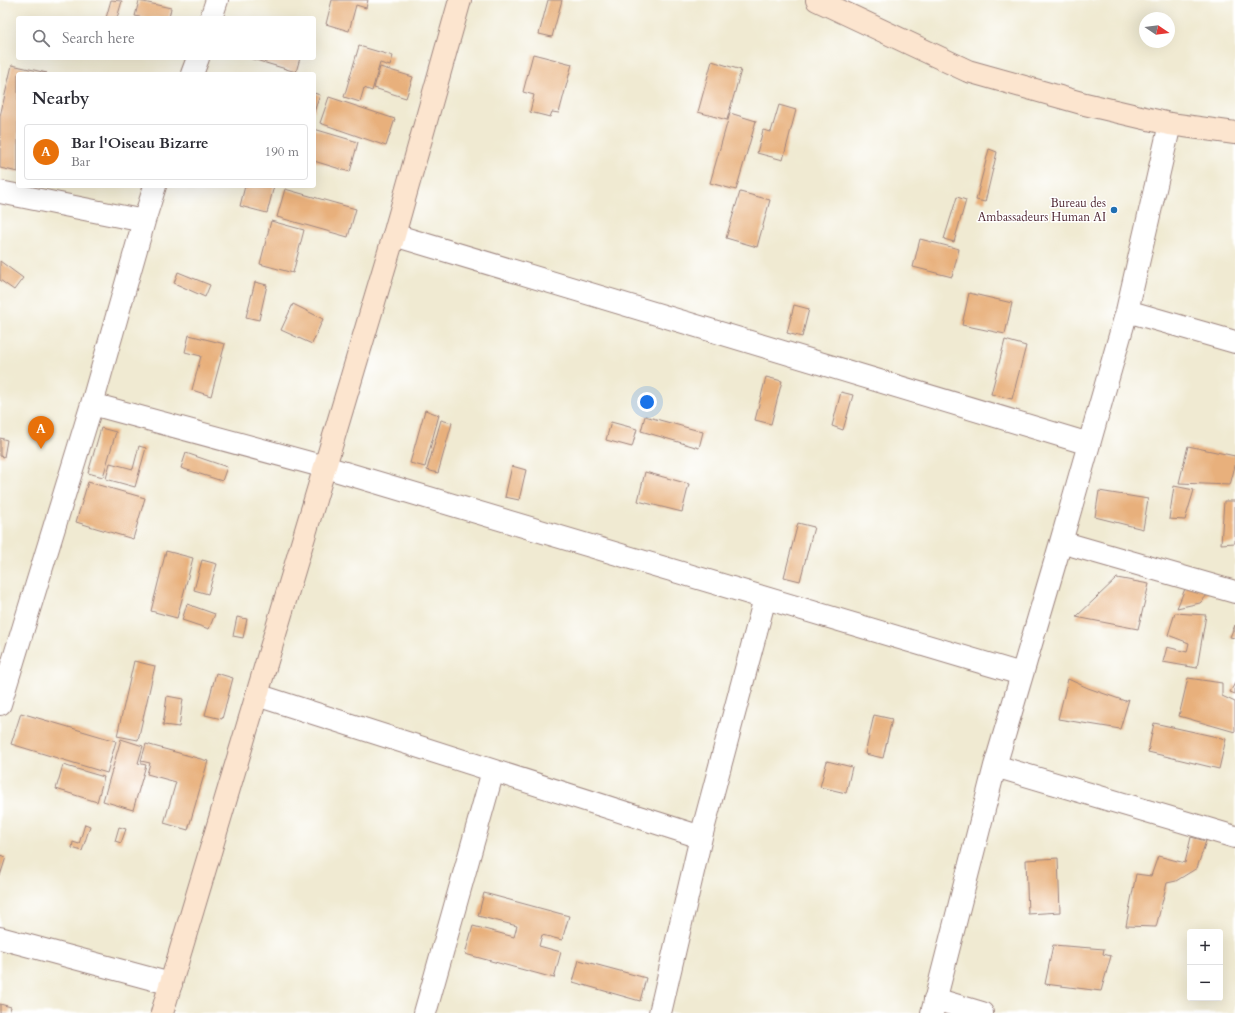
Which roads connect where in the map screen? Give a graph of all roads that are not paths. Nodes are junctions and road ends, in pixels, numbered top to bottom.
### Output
1 (217, 0) edge
2 (460, 0) edge
3 (817, 0) edge
4 (212, 16) edge
5 (197, 60) edge
6 (193, 72) edge
7 (1170, 124) junction
8 (1235, 133) edge
9 (154, 188) edge
10 (0, 192) edge
11 (144, 221) junction
12 (394, 235) junction
13 (1127, 311) junction
14 (1235, 342) edge
15 (92, 404) junction
16 (1089, 444) junction
17 (325, 467) junction
18 (1061, 542) junction
19 (1235, 592) edge
20 (765, 598) junction
21 (1021, 674) junction
22 (257, 695) junction
23 (0, 704) edge
24 (995, 766) junction
25 (493, 771) junction
26 (1235, 837) edge
27 (701, 838) junction
28 (0, 938) edge
29 (171, 984) junction
30 (934, 1006) edge
31 (162, 1013) edge
32 (425, 1013) edge
33 (660, 1013) edge
34 (982, 1013) edge

1 - 4 street
2 - 12 street
3 - 7 street
5 - 6 street
7 - 8 street
7 - 13 street
9 - 11 street
10 - 11 street
11 - 15 street
12 - 16 street
12 - 17 street
13 - 14 street
13 - 16 street
15 - 17 street
15 - 23 street
16 - 18 street
17 - 20 street
17 - 22 street
18 - 19 street
18 - 21 street
20 - 21 street
20 - 27 street
21 - 24 street
22 - 25 street
22 - 29 street
24 - 26 street
24 - 30 street
25 - 27 street
25 - 32 street
27 - 33 street
28 - 29 street
29 - 31 street
30 - 34 street

